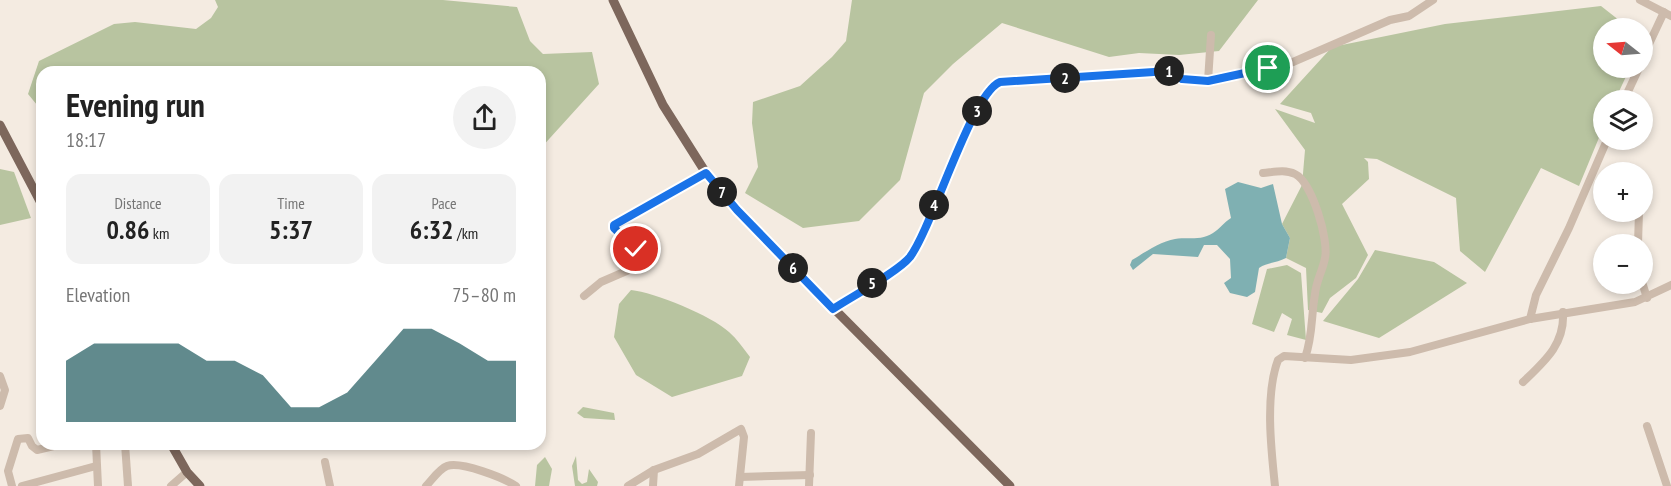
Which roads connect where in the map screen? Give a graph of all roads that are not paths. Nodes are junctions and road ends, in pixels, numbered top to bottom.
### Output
1 (613, 0) edge
2 (1433, 0) edge
3 (1641, 0) edge
4 (1667, 14) edge
5 (1211, 35) dead end
6 (1653, 39) edge
7 (1208, 81) junction
8 (0, 125) edge
9 (1602, 150) edge
10 (706, 173) junction
11 (1263, 173) dead end
12 (36, 194) edge
13 (1671, 285) edge
14 (1646, 294) edge
15 (584, 296) dead end
16 (1647, 298) junction
17 (833, 309) junction
18 (1563, 312) junction
19 (1530, 319) junction
20 (1305, 358) junction
21 (0, 376) edge
22 (1523, 382) dead end
23 (0, 406) edge
24 (1647, 426) dead end
25 (811, 433) dead end
26 (36, 449) edge
27 (96, 450) edge
28 (125, 450) edge
29 (174, 450) edge
30 (325, 462) dead end
31 (96, 466) junction
32 (654, 470) junction
33 (187, 472) junction
34 (810, 475) junction
35 (740, 477) junction
36 (12, 486) edge
37 (22, 486) edge
38 (98, 486) edge
39 (128, 486) edge
40 (171, 486) edge
41 (200, 486) edge
42 (330, 486) edge
43 (426, 486) edge
44 (516, 486) edge
45 (628, 486) edge
46 (653, 486) edge
47 (739, 486) edge
48 (809, 486) edge
49 (1010, 486) edge
50 (1275, 486) edge
51 (1667, 486) edge

1 - 10 main road
2 - 7 street
3 - 4 street
4 - 6 street
5 - 7 street
7 - 17 street
8 - 12 main road
9 - 19 street
10 - 15 street
10 - 17 main road
11 - 20 street
13 - 16 street
14 - 16 street
16 - 18 street
17 - 49 main road
18 - 19 street
18 - 22 street
19 - 20 street
20 - 50 street
21 - 23 street
24 - 51 street
25 - 34 street
26 - 36 street
27 - 31 street
28 - 39 street
29 - 33 main road
30 - 42 street
31 - 37 street
31 - 38 street
32 - 35 street
32 - 45 street
32 - 46 street
33 - 40 street
33 - 41 main road
34 - 35 street
34 - 48 street
35 - 47 street
43 - 44 street

